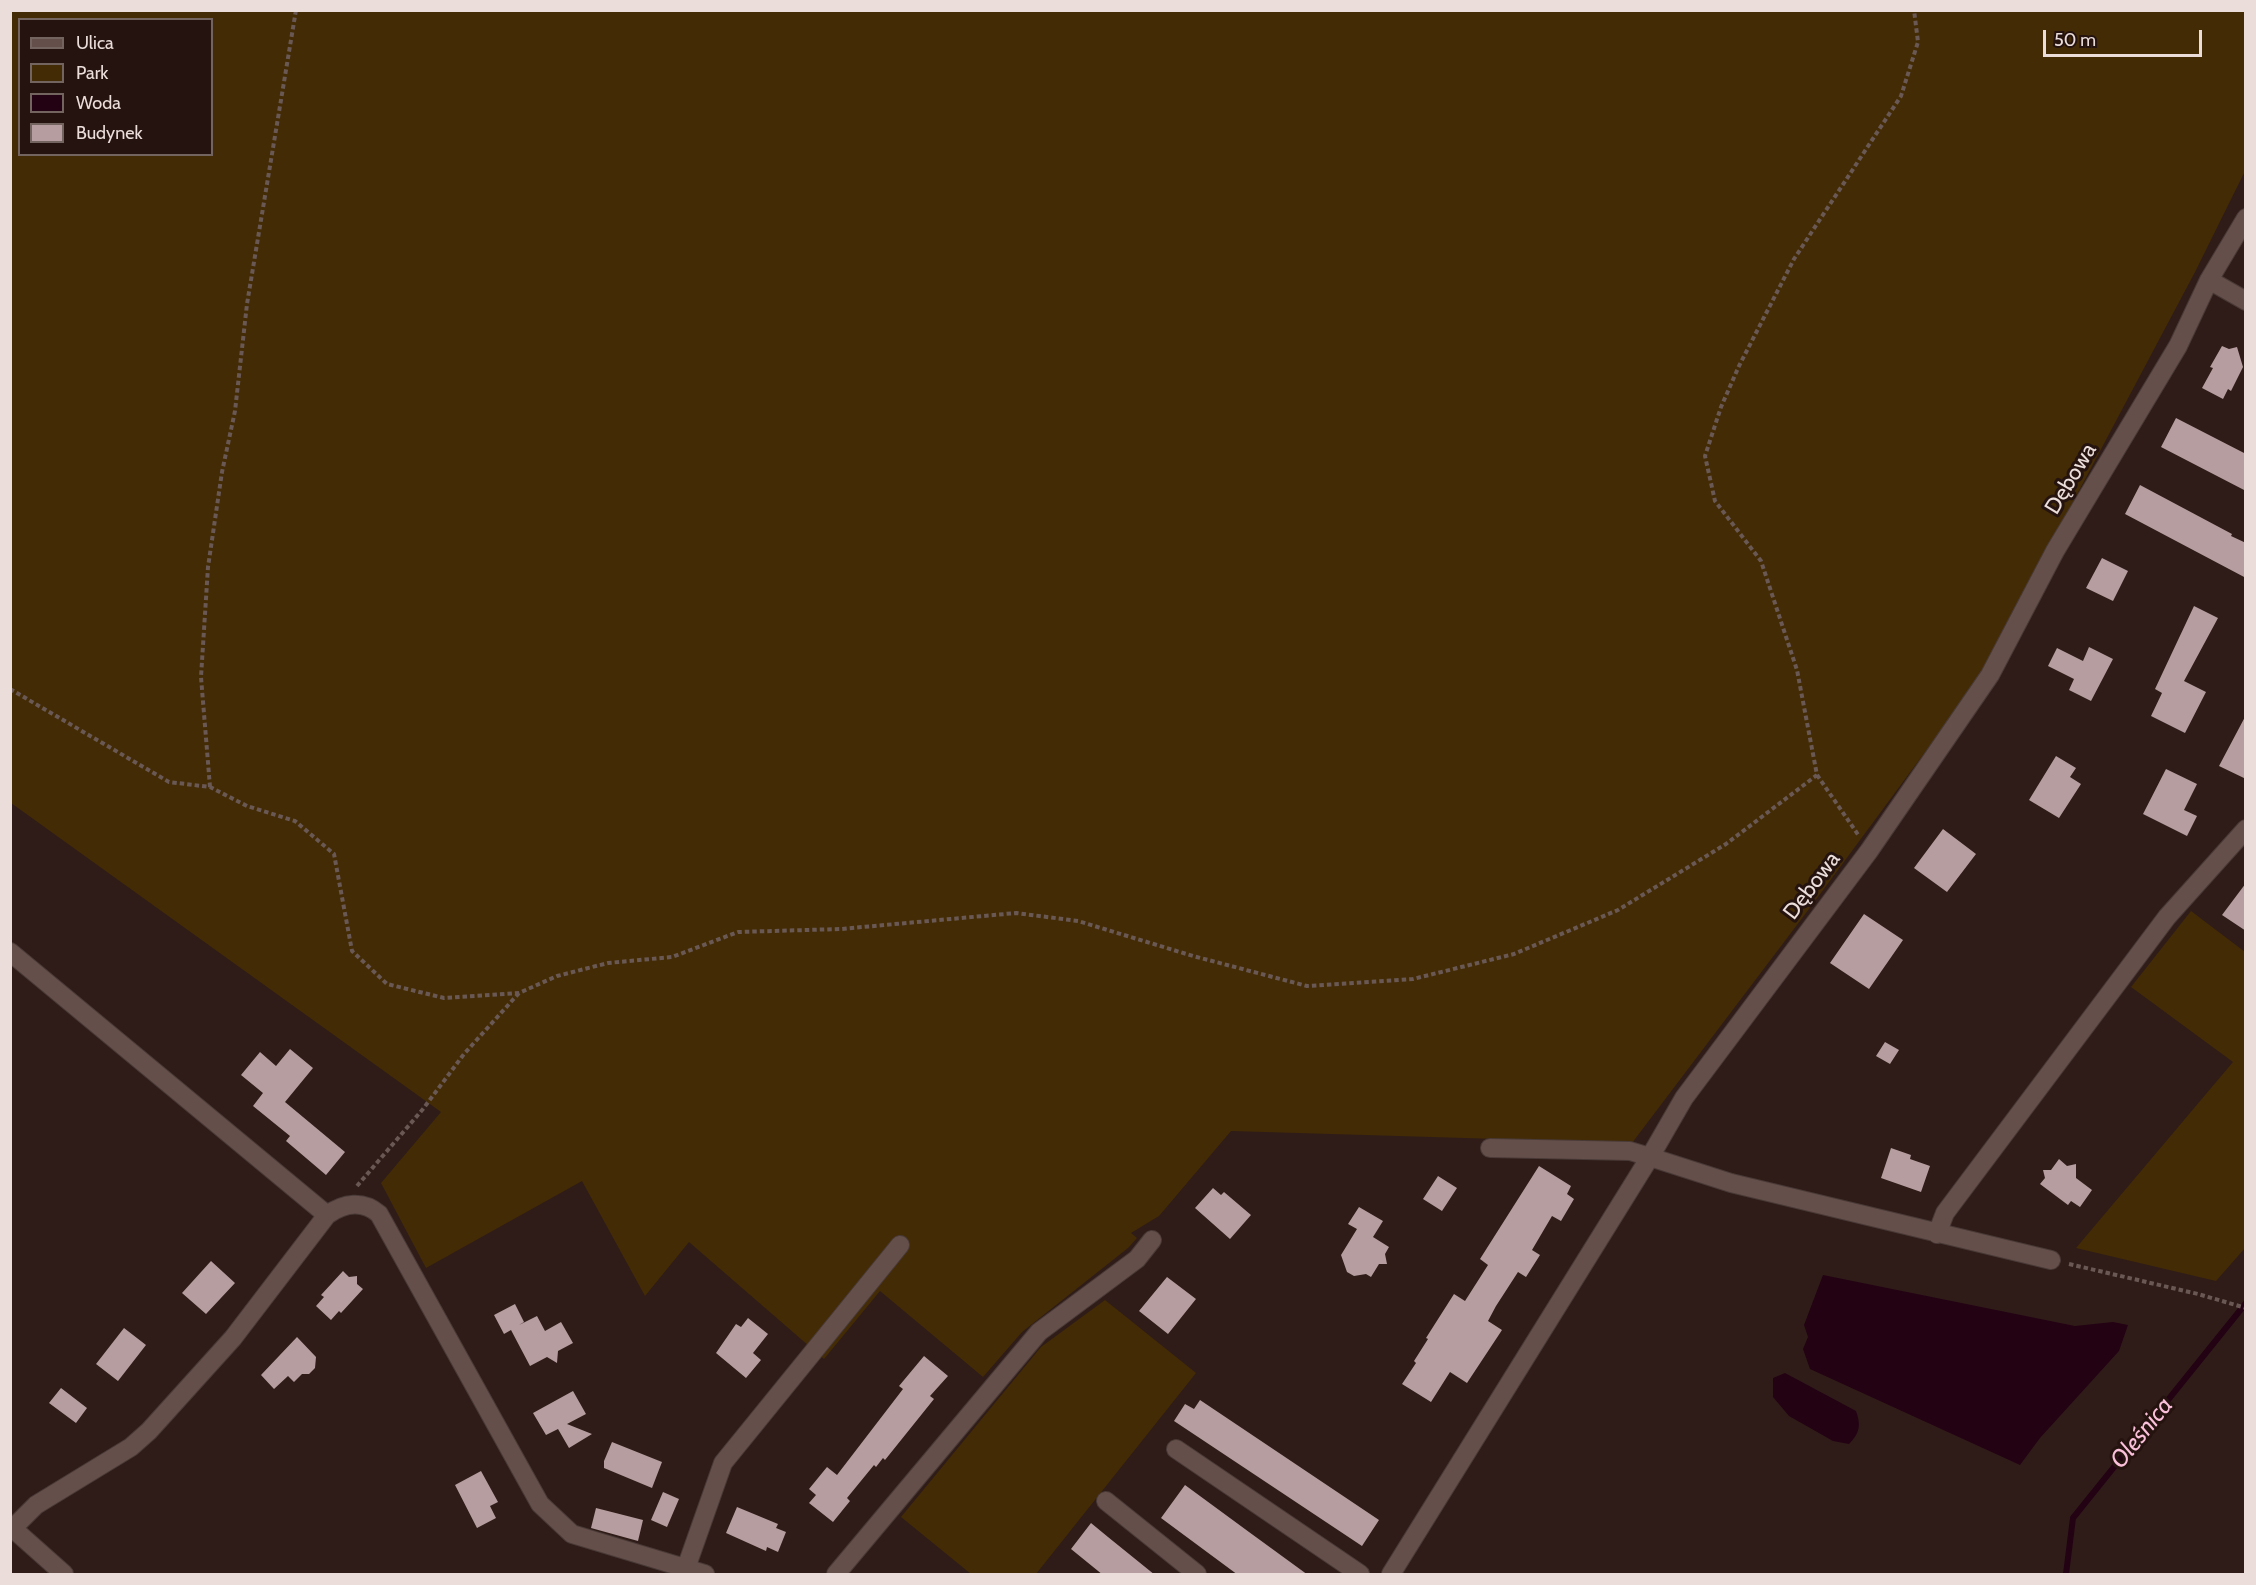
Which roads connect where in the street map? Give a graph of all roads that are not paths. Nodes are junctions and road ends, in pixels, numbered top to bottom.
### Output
1 (2246, 218) edge
2 (2209, 280) junction
3 (2246, 301) edge
4 (2246, 828) edge
5 (10, 952) edge
6 (1490, 1148) dead end
7 (1650, 1157) junction
8 (327, 1215) junction
9 (1937, 1234) junction
10 (1152, 1240) dead end
11 (900, 1245) dead end
12 (2051, 1260) road end
13 (1176, 1449) dead end
14 (1106, 1502) dead end
15 (12, 1527) edge
16 (686, 1568) junction
17 (64, 1575) edge
18 (705, 1575) edge
19 (836, 1575) edge
20 (1197, 1575) edge
21 (1360, 1575) edge
22 (1391, 1575) edge

1 - 2 street, Dębowa
2 - 3 street
2 - 7 street, Dębowa
4 - 9 street
5 - 8 street
6 - 7 street
7 - 9 street
7 - 22 street, Dębowa
8 - 15 street
8 - 16 street
9 - 12 street
10 - 19 street
11 - 16 street
13 - 21 street
14 - 20 street
15 - 17 street
16 - 18 street

